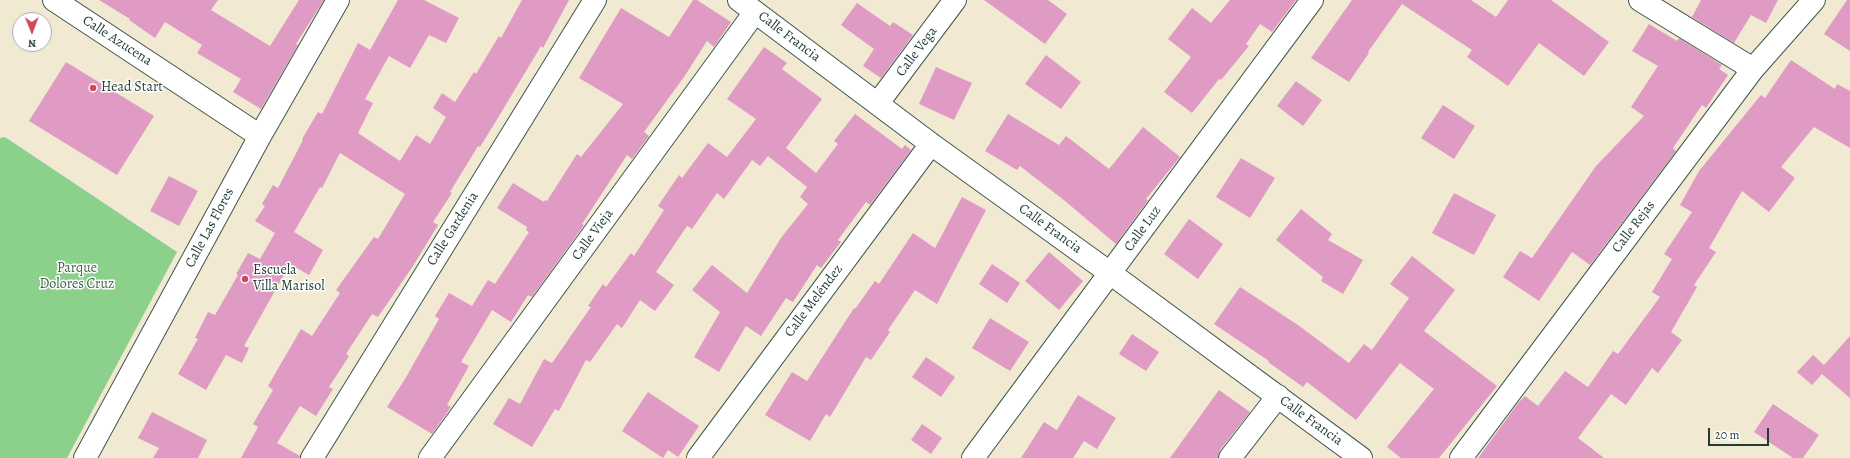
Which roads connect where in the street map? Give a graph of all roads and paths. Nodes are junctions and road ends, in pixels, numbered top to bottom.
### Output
1 (54, 0) edge
2 (338, 0) edge
3 (595, 0) edge
4 (955, 0) edge
5 (1312, 0) edge
6 (1640, 0) edge
7 (1814, 0) edge
8 (747, 6) edge
9 (1753, 68) junction
10 (878, 103) junction
11 (260, 136) junction
12 (931, 144) junction
13 (1110, 273) junction
14 (1278, 396) junction
15 (85, 458) edge
16 (312, 458) edge
17 (430, 458) edge
18 (698, 458) edge
19 (973, 458) edge
20 (1230, 458) edge
21 (1361, 458) edge
22 (1461, 458) edge

1 - 11 street, Calle Azucena
2 - 11 street, Calle Las Flores
3 - 16 street, Calle Gardenia
4 - 10 street, Calle Vega
5 - 13 street, Calle Luz
6 - 9 street
7 - 9 street, Calle Rejas
8 - 10 street, Calle Francia
8 - 17 street, Calle Vieja
9 - 22 street, Calle Rejas
10 - 12 street, Calle Francia
11 - 15 street, Calle Las Flores
12 - 13 street, Calle Francia
12 - 18 street, Calle Meléndez
13 - 14 street, Calle Francia
13 - 19 street, Calle Luz
14 - 20 street
14 - 21 street, Calle Francia

